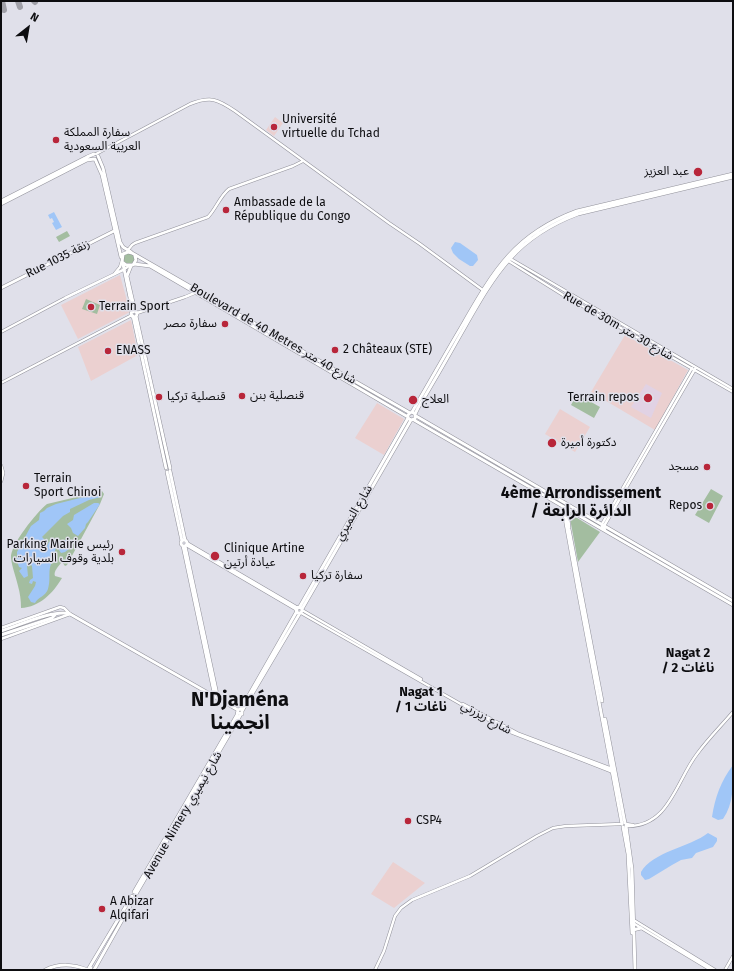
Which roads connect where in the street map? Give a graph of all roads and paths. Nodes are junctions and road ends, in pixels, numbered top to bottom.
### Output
1 (96, 156) junction
2 (303, 161) junction
3 (733, 176) edge
4 (1, 201) edge
5 (1, 204) edge
6 (114, 231) junction
7 (128, 250) junction
8 (134, 254) junction
9 (507, 259) junction
10 (122, 260) junction
11 (132, 265) junction
12 (124, 270) junction
13 (114, 274) junction
14 (1, 288) edge
15 (484, 291) junction
16 (197, 292) junction
17 (134, 314) junction
18 (1, 332) edge
19 (694, 368) junction
20 (1, 383) edge
21 (733, 389) edge
22 (733, 392) edge
23 (412, 416) junction
24 (1, 466) edge
25 (1, 481) edge
26 (565, 503) junction
27 (565, 508) junction
28 (603, 528) junction
29 (185, 544) junction
30 (733, 600) edge
31 (733, 605) edge
32 (299, 610) junction
33 (70, 614) junction
34 (55, 615) junction
35 (1, 628) edge
36 (1, 632) edge
37 (1, 636) edge
38 (1, 639) edge
39 (217, 698) junction
40 (240, 712) junction
41 (733, 712) edge
42 (614, 771) junction
43 (624, 825) junction
44 (134, 895) junction
45 (632, 921) junction
46 (641, 928) junction
47 (634, 930) junction
48 (733, 956) edge
49 (88, 969) edge
50 (45, 970) edge
51 (94, 970) edge
52 (375, 970) edge
53 (634, 970) edge
54 (711, 970) edge
55 (715, 970) edge
56 (725, 970) edge

1 - 2 street
1 - 4 main road
1 - 5 main road
1 - 6 main road
1 - 7 main road
2 - 7 street
2 - 15 street
3 - 9 main road, شارع النميري
6 - 10 main road
6 - 14 main road, Rue 1035 زنقة
7 - 8 main road, Boulevard de 40 Metres شارع 40 متر
8 - 10 main road
8 - 11 main road
8 - 16 main road, Boulevard de 40 Metres شارع 40 متر
9 - 15 main road, شارع النميري
9 - 19 street, Rue de 30m شارع 30 متر
10 - 11 main road
10 - 12 main road
10 - 13 street
11 - 12 street
11 - 16 main road, Boulevard de 40 Metres شارع 40 متر
11 - 17 main road
12 - 13 street
12 - 17 main road
13 - 18 street
15 - 23 main road, شارع النميري
16 - 17 street
16 - 23 main road, Boulevard de 40 Metres شارع 40 متر
17 - 20 street
17 - 29 main road
19 - 21 street, Rue de 30m شارع 30 متر
19 - 22 street, Rue de 30m شارع 30 متر
19 - 28 street
23 - 26 main road
23 - 27 main road
23 - 32 main road, شارع النميري
24 - 25 main road
26 - 27 main road
26 - 28 main road
27 - 28 main road
27 - 42 main road
28 - 30 main road
28 - 31 main road
29 - 32 street, شارع زيزرتي
29 - 39 main road
32 - 40 main road, Avenue Nimery شارع نيميري
32 - 42 street, شارع زيزرتي
33 - 34 main road
33 - 35 street
33 - 38 street
33 - 39 main road
34 - 36 main road
34 - 37 main road
39 - 40 main road
40 - 44 main road, Avenue Nimery شارع نيميري
41 - 43 street
42 - 43 main road
43 - 45 main road
43 - 52 street
44 - 49 main road, Avenue Nimery شارع نيميري
44 - 51 main road, Avenue Nimery شارع نيميري
45 - 46 street
45 - 47 main road
45 - 53 main road
45 - 55 street
46 - 47 main road
46 - 54 street
47 - 53 main road
48 - 56 street
49 - 50 main road
49 - 51 main road

